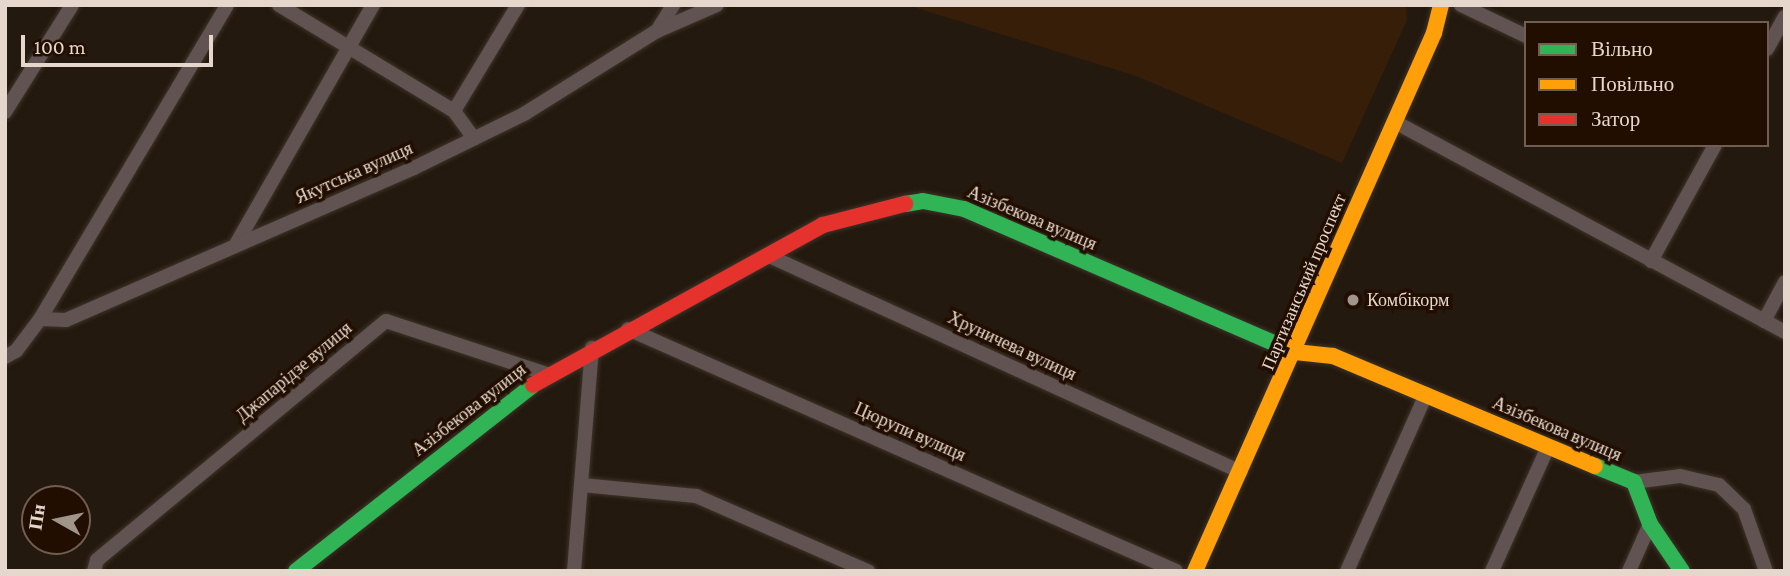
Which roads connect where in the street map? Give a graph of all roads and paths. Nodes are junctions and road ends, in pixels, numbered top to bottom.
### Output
1 (72, 5) edge
2 (227, 5) edge
3 (279, 5) edge
4 (373, 5) edge
5 (518, 5) edge
6 (673, 5) edge
7 (716, 5) edge
8 (1441, 5) edge
9 (1461, 5) edge
10 (1785, 17) edge
11 (657, 32) junction
12 (1524, 35) edge
13 (1769, 45) edge
14 (348, 47) junction
15 (454, 111) junction
16 (5, 112) edge
17 (1395, 122) junction
18 (474, 139) junction
19 (1713, 147) edge
20 (235, 246) junction
21 (768, 255) junction
22 (1651, 261) junction
23 (1785, 282) edge
24 (40, 319) junction
25 (1764, 321) junction
26 (628, 329) junction
27 (1785, 332) edge
28 (592, 348) junction
29 (1295, 352) junction
30 (5, 357) edge
31 (547, 374) junction
32 (1426, 394) junction
33 (1548, 447) junction
34 (1241, 472) junction
35 (1634, 482) junction
36 (581, 485) junction
37 (1650, 524) junction
38 (95, 565) edge
39 (296, 571) edge
40 (574, 571) edge
41 (868, 571) edge
42 (1176, 571) edge
43 (1195, 571) edge
44 (1347, 571) edge
45 (1492, 571) edge
46 (1629, 571) edge
47 (1682, 571) edge
48 (1766, 571) edge

1 - 16 street
2 - 24 street
3 - 14 street
4 - 14 street
5 - 15 street
6 - 11 street
7 - 11 street, Якутська вулиця
8 - 17 street, Партизанський проспект
9 - 12 street
10 - 13 street
11 - 18 street, Якутська вулиця
14 - 15 street
14 - 20 street
15 - 18 street
17 - 22 street
17 - 29 street, Партизанський проспект
18 - 20 street, Якутська вулиця
19 - 22 street
20 - 24 street, Якутська вулиця
21 - 26 street, Азізбекова вулиця
21 - 29 street, Азізбекова вулиця
21 - 34 street, Хруничева вулиця
22 - 25 street
23 - 25 street
24 - 30 street
25 - 27 street
26 - 28 street, Азізбекова вулиця
26 - 42 street, Цюрупи вулиця
28 - 31 street, Азізбекова вулиця
28 - 36 street
29 - 32 street, Азізбекова вулиця
29 - 34 street, Партизанський проспект
31 - 38 street, Джапарідзе вулиця
31 - 39 street, Азізбекова вулиця
32 - 33 street, Азізбекова вулиця
32 - 44 street
33 - 35 street, Азізбекова вулиця
33 - 45 street
34 - 43 street, Партизанський проспект
35 - 37 street, Азізбекова вулиця
35 - 48 street
36 - 40 street
36 - 41 street
37 - 46 street
37 - 47 street, Азізбекова вулиця

